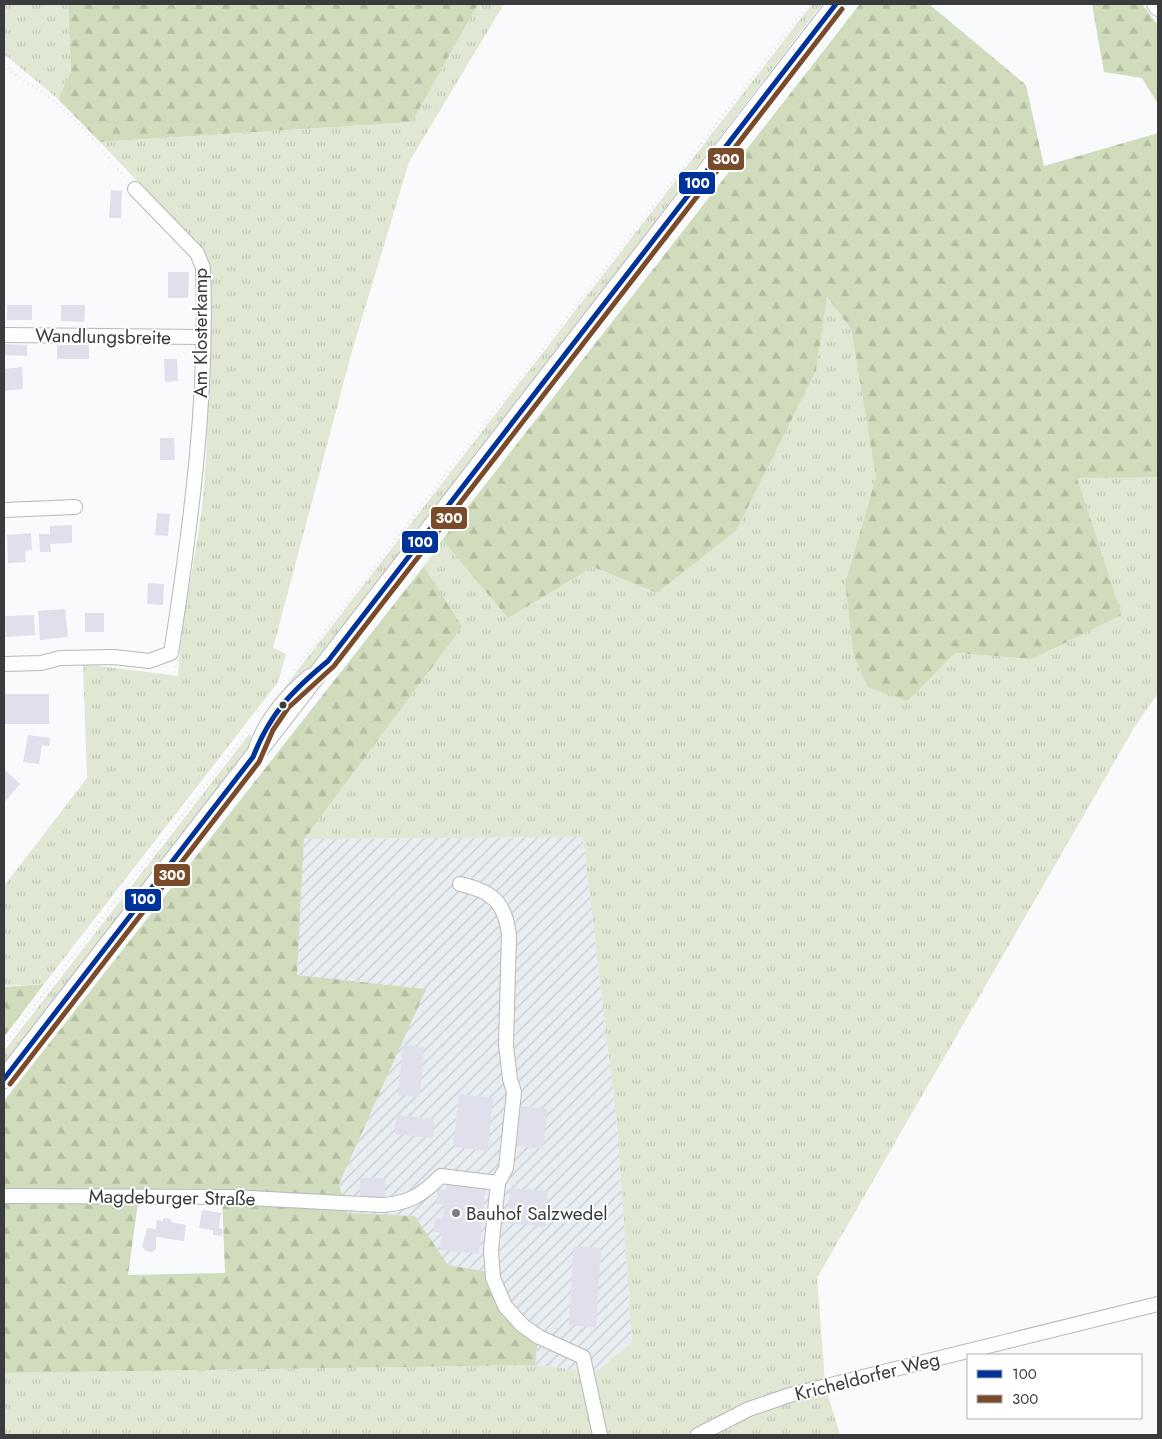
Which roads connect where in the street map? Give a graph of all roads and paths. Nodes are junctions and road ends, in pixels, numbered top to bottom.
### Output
1 (809, 4) edge
2 (836, 4) edge
3 (4, 65) edge
4 (135, 189) joint
5 (4, 335) edge
6 (203, 337) junction
7 (75, 507) dead end
8 (4, 510) edge
9 (171, 653) junction
10 (4, 664) edge
11 (292, 674) dead end
12 (261, 714) dead end
13 (249, 730) dead end
14 (460, 884) dead end
15 (4, 1045) edge
16 (4, 1079) edge
17 (498, 1183) junction
18 (4, 1196) edge
19 (1158, 1304) edge
20 (600, 1435) edge
21 (698, 1435) edge

1 - 11 path
2 - 16 main road
3 - 4 path
4 - 6 street, Am Klosterkamp
5 - 6 street, Wandlungsbreite
6 - 9 street, Am Klosterkamp
7 - 8 street
9 - 10 street
9 - 12 path
13 - 15 path
14 - 17 street
17 - 18 street, Magdeburger Straße
17 - 20 street
19 - 21 street, Kricheldorfer Weg

